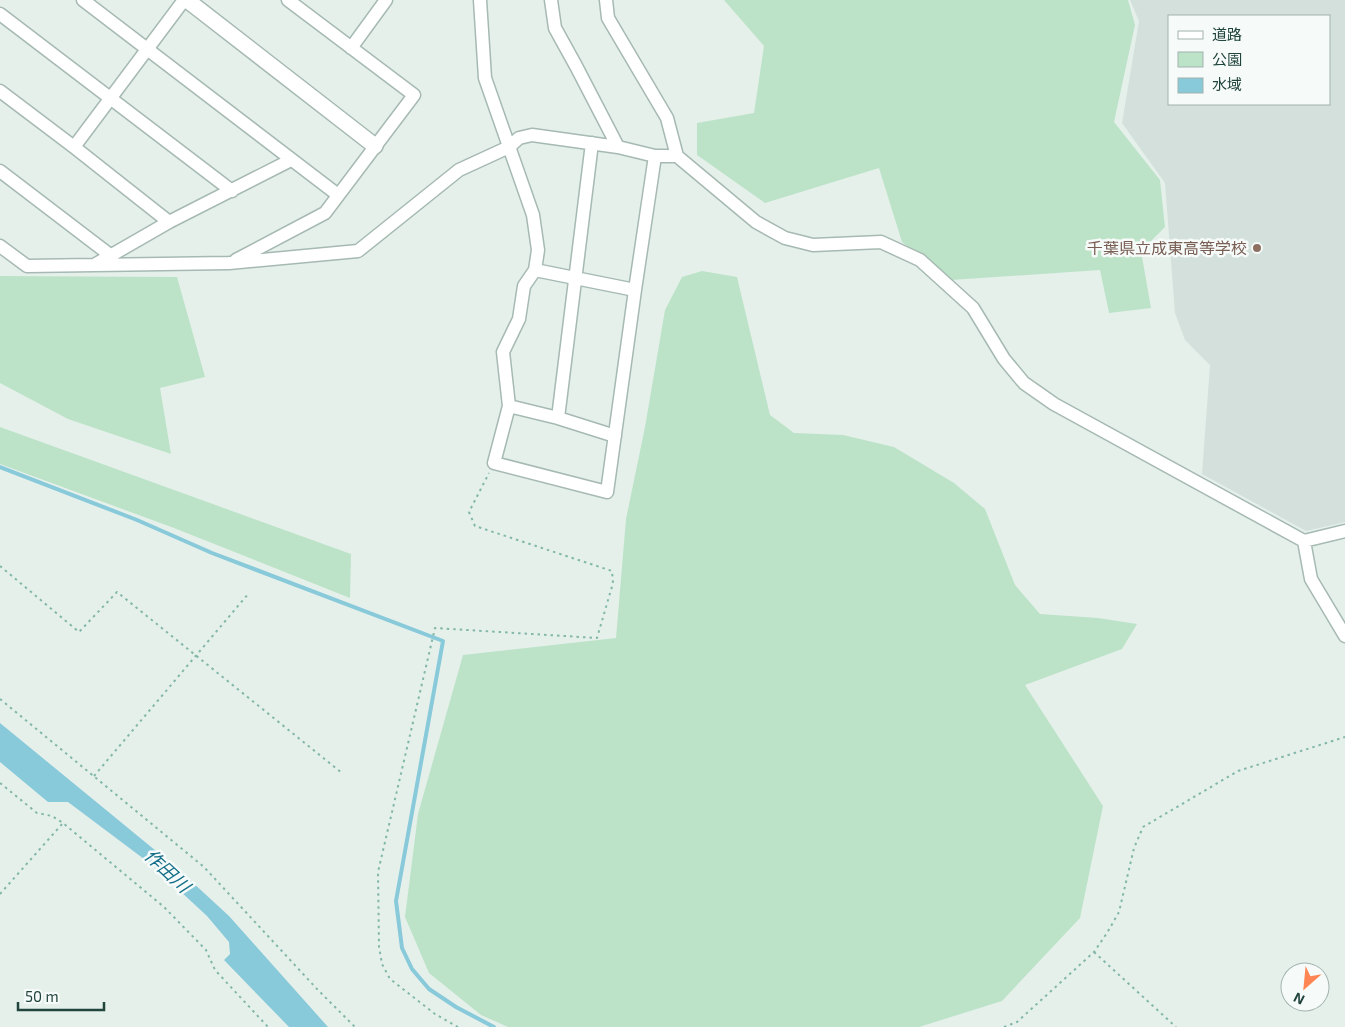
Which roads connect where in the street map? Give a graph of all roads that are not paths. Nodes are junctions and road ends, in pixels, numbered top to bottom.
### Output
1 (82, 0) edge
2 (185, 0) edge
3 (288, 0) edge
4 (386, 0) edge
5 (480, 0) edge
6 (551, 0) edge
7 (606, 0) edge
8 (0, 14) edge
9 (351, 48) junction
10 (148, 49) junction
11 (0, 92) edge
12 (111, 98) junction
13 (592, 143) junction
14 (375, 146) junction
15 (74, 147) junction
16 (509, 147) junction
17 (618, 147) junction
18 (656, 156) junction
19 (677, 156) junction
20 (292, 160) junction
21 (0, 171) edge
22 (232, 191) junction
23 (338, 195) junction
24 (169, 222) junction
25 (0, 246) edge
26 (110, 255) junction
27 (229, 263) junction
28 (94, 265) junction
29 (535, 270) junction
30 (576, 279) junction
31 (634, 290) junction
32 (509, 406) junction
33 (558, 418) junction
34 (615, 436) junction
35 (1345, 531) edge
36 (1304, 541) junction
37 (1345, 636) edge

1 - 10 street
2 - 10 street
2 - 14 street
3 - 9 street
4 - 9 street
5 - 16 street
6 - 17 street
7 - 19 street
8 - 12 street
9 - 14 street
10 - 12 street
10 - 20 street
11 - 15 street
12 - 15 street
12 - 22 street
13 - 16 street
13 - 17 street
13 - 30 street
14 - 23 street
15 - 24 street
16 - 27 street
16 - 29 street
17 - 18 street
18 - 19 street
18 - 31 street
19 - 36 street
20 - 22 street
20 - 23 street
21 - 26 street
22 - 24 street
23 - 27 street
24 - 26 street
25 - 28 street
26 - 28 street
27 - 28 street
29 - 30 street
29 - 32 street
30 - 31 street
30 - 33 street
31 - 34 street
32 - 33 street
32 - 34 street
33 - 34 street
35 - 36 street
36 - 37 street

